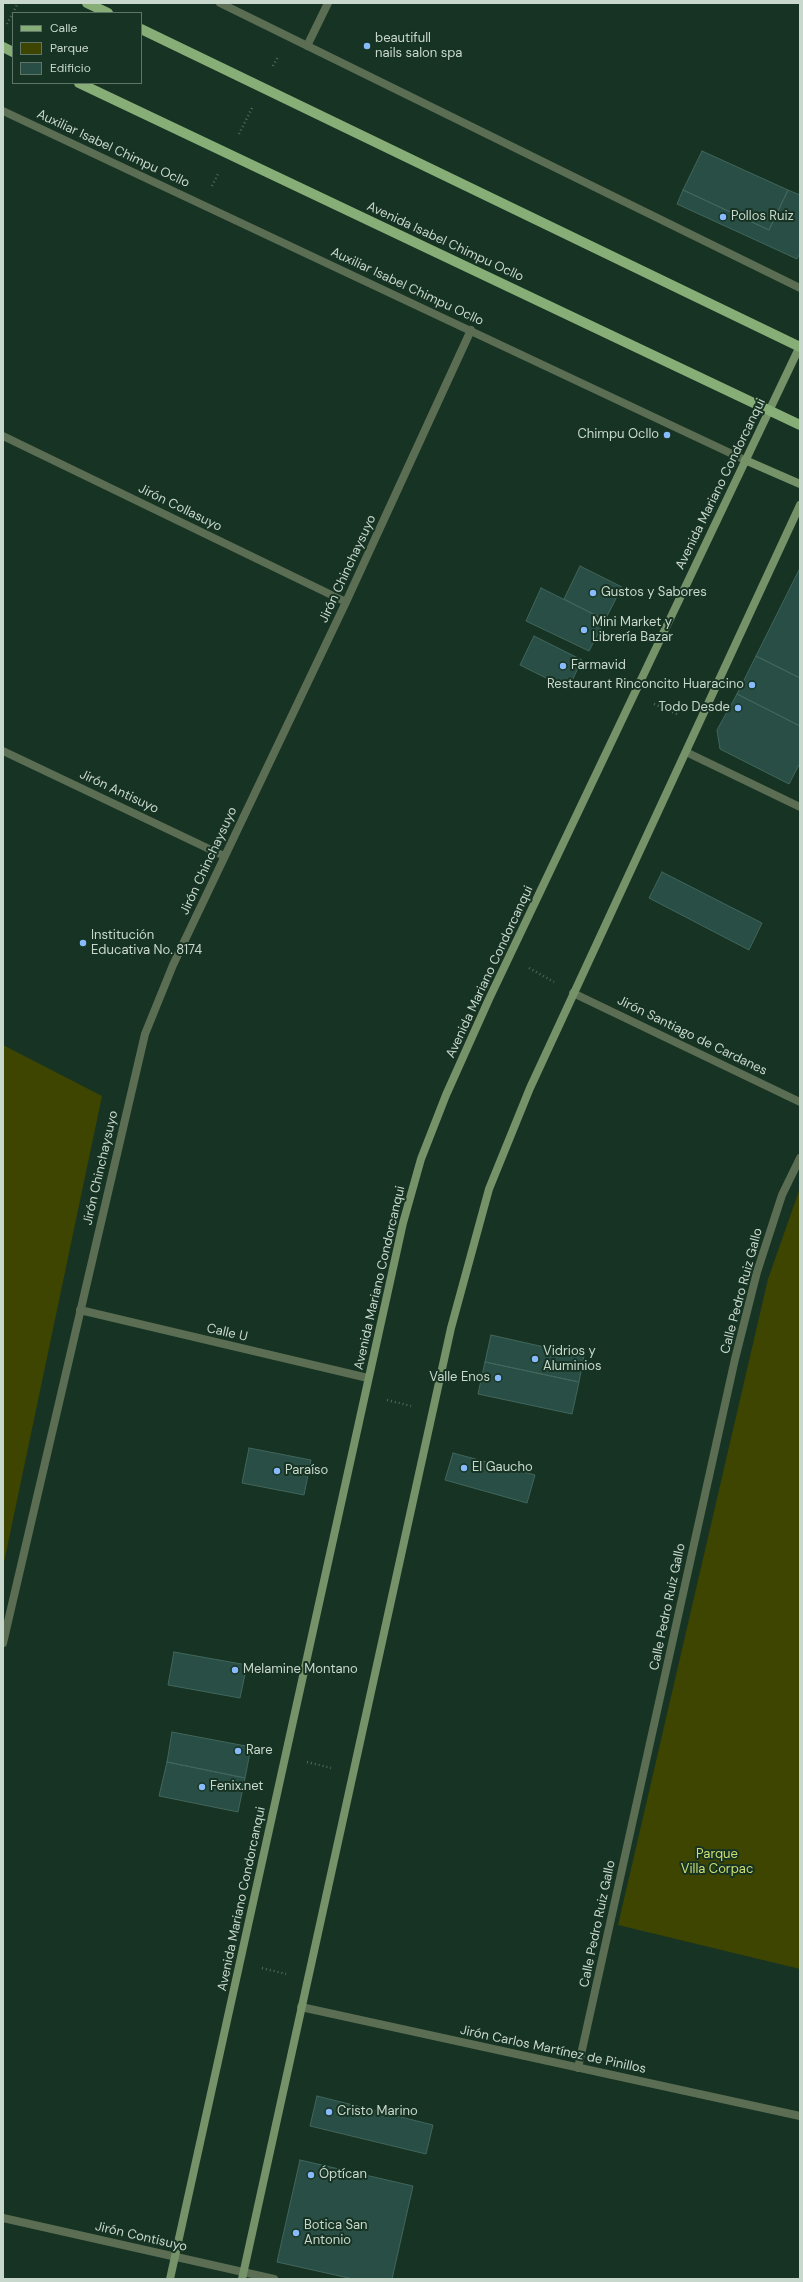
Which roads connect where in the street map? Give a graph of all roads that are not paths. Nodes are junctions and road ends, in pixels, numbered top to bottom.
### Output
1 (87, 3) edge
2 (220, 3) edge
3 (328, 3) edge
4 (106, 12) edge
5 (142, 29) edge
6 (307, 46) junction
7 (3, 47) edge
8 (12, 52) edge
9 (81, 84) edge
10 (3, 111) edge
11 (800, 288) edge
12 (471, 330) junction
13 (800, 346) edge
14 (769, 410) junction
15 (800, 425) edge
16 (3, 436) edge
17 (745, 460) junction
18 (800, 484) edge
19 (800, 505) edge
20 (346, 602) junction
21 (3, 751) edge
22 (686, 752) junction
23 (800, 807) edge
24 (224, 856) junction
25 (573, 992) junction
26 (800, 1102) edge
27 (800, 1158) edge
28 (80, 1310) junction
29 (368, 1378) junction
30 (5, 1625) edge
31 (3, 1643) edge
32 (301, 2007) junction
33 (578, 2068) junction
34 (800, 2116) edge
35 (3, 2218) edge
36 (175, 2257) junction
37 (243, 2276) edge
38 (170, 2279) edge
39 (274, 2279) edge

1 - 4 main road
2 - 6 street
3 - 6 street
5 - 13 main road
6 - 11 street
7 - 8 main road
9 - 14 main road, Avenida Isabel Chimpu Ocllo
10 - 12 street, Auxiliar Isabel Chimpu Ocllo
12 - 17 street, Auxiliar Isabel Chimpu Ocllo
12 - 20 street, Jirón Chinchaysuyo
13 - 14 main road, Avenida Mariano Condorcanqui
14 - 15 main road, Avenida Isabel Chimpu Ocllo
14 - 17 main road, Avenida Mariano Condorcanqui
16 - 20 street, Jirón Collasuyo
17 - 18 main road, Auxiliar Isabel Chimpu Ocllo
17 - 29 main road, Avenida Mariano Condorcanqui
19 - 22 main road
20 - 24 street, Jirón Chinchaysuyo
21 - 24 street, Jirón Antisuyo
22 - 23 street
22 - 25 main road
24 - 28 street, Jirón Chinchaysuyo
25 - 26 street, Jirón Santiago de Cardanes
25 - 32 main road
27 - 33 street, Calle Pedro Ruiz Gallo
28 - 29 street, Calle U
28 - 30 street, Jirón Chinchaysuyo
29 - 36 main road, Avenida Mariano Condorcanqui
30 - 31 street, Jirón Chinchaysuyo
32 - 33 street, Jirón Carlos Martínez de Pinillos
32 - 37 main road
33 - 34 street, Jirón Carlos Martínez de Pinillos
35 - 36 street, Jirón Contisuyo
36 - 37 street, Jirón Contisuyo
36 - 38 main road, Avenida Mariano Condorcanqui
37 - 39 street, Jirón Contisuyo

